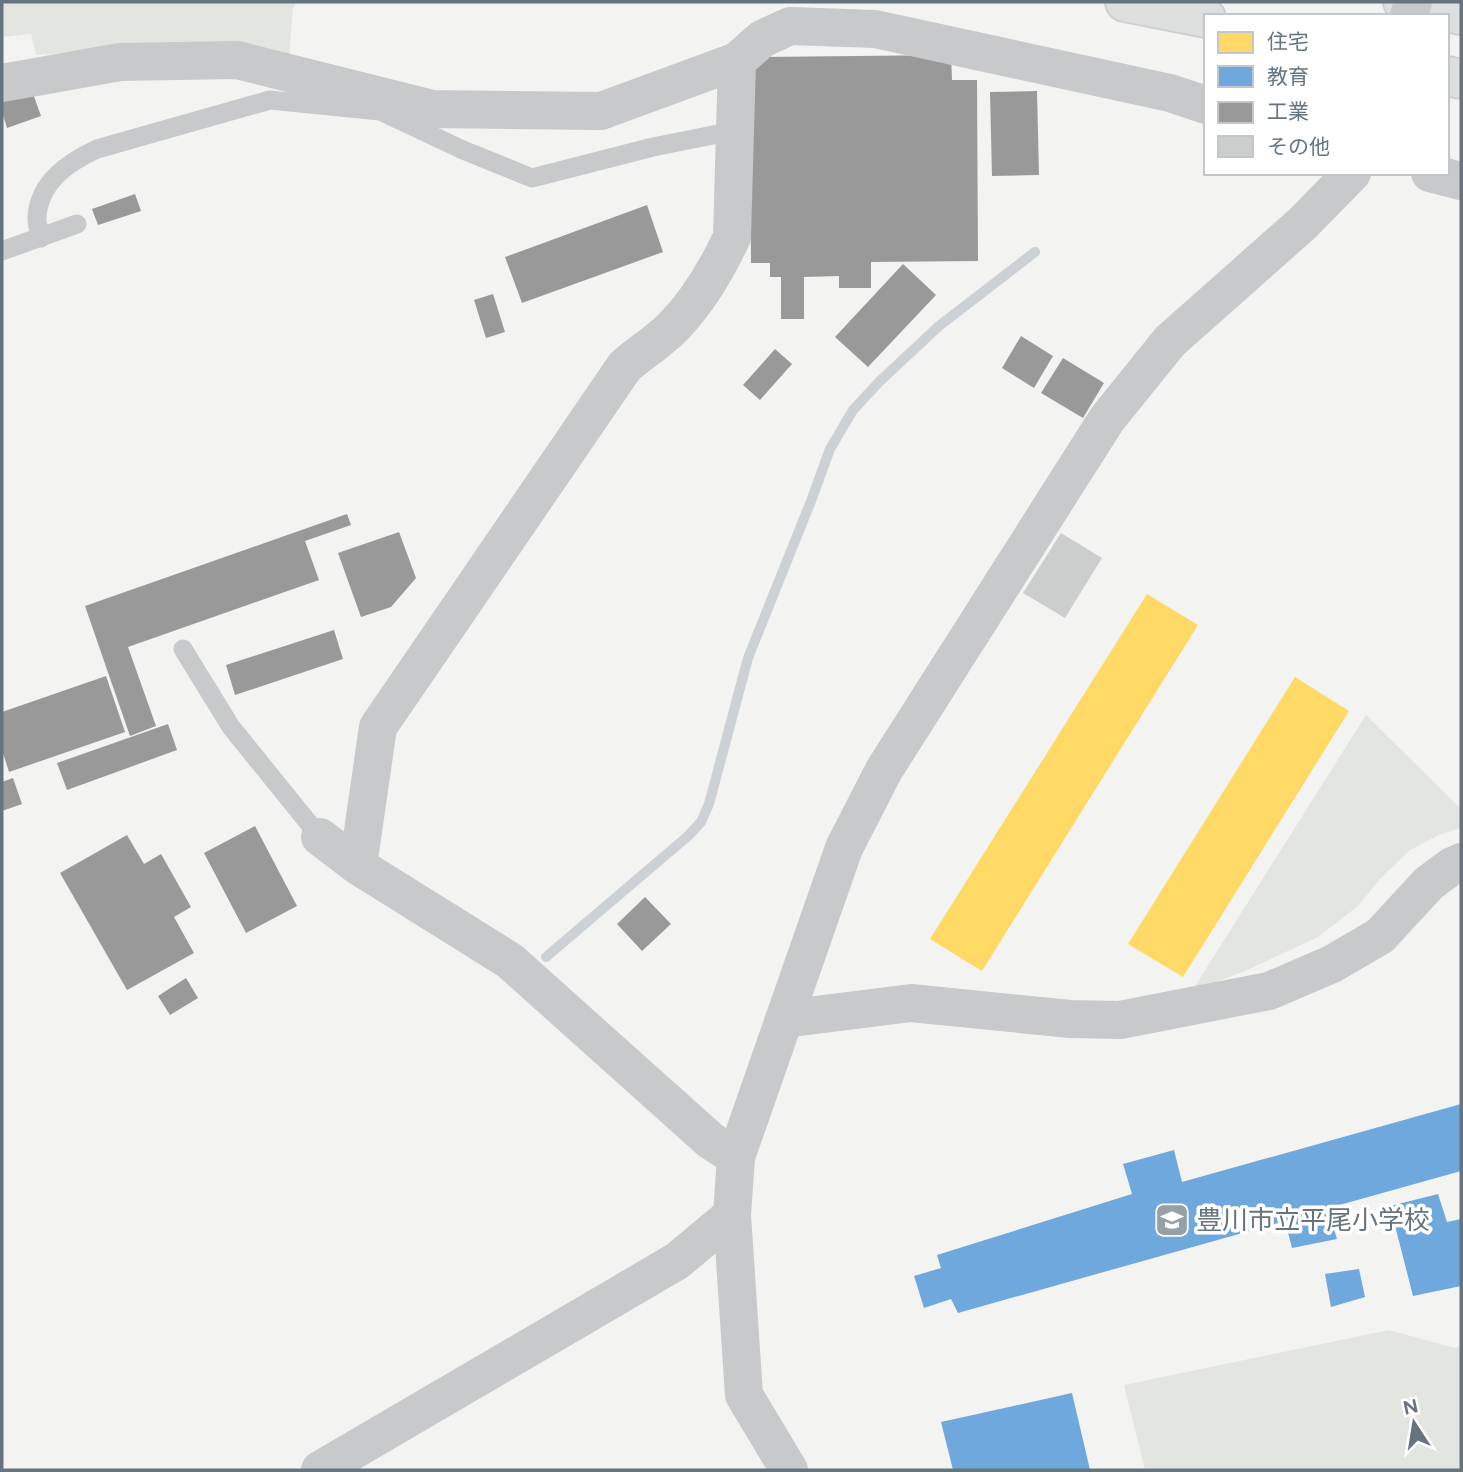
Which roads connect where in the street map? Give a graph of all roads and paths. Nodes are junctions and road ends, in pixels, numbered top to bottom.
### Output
1 (1125, 2) edge
2 (1404, 2) edge
3 (1461, 15) edge
4 (1204, 18) edge
5 (737, 61) junction
6 (2, 83) edge
7 (1204, 104) edge
8 (733, 131) junction
9 (1350, 175) edge
10 (1438, 175) edge
11 (1461, 181) edge
12 (77, 224) dead end
13 (41, 238) junction
14 (2, 251) edge
15 (183, 649) dead end
16 (320, 837) joint
17 (1461, 862) edge
18 (358, 866) junction
19 (784, 1019) junction
20 (736, 1157) junction
21 (732, 1215) junction
22 (320, 1470) edge
23 (789, 1470) edge

1 - 4 highway
2 - 3 highway
5 - 6 street
5 - 7 street
5 - 8 street
8 - 13 lane
8 - 18 street
9 - 19 street
10 - 11 street
12 - 13 lane
13 - 14 lane
15 - 16 lane
16 - 18 street
17 - 19 street
18 - 20 street
19 - 20 street
20 - 21 street
21 - 22 street
21 - 23 street

